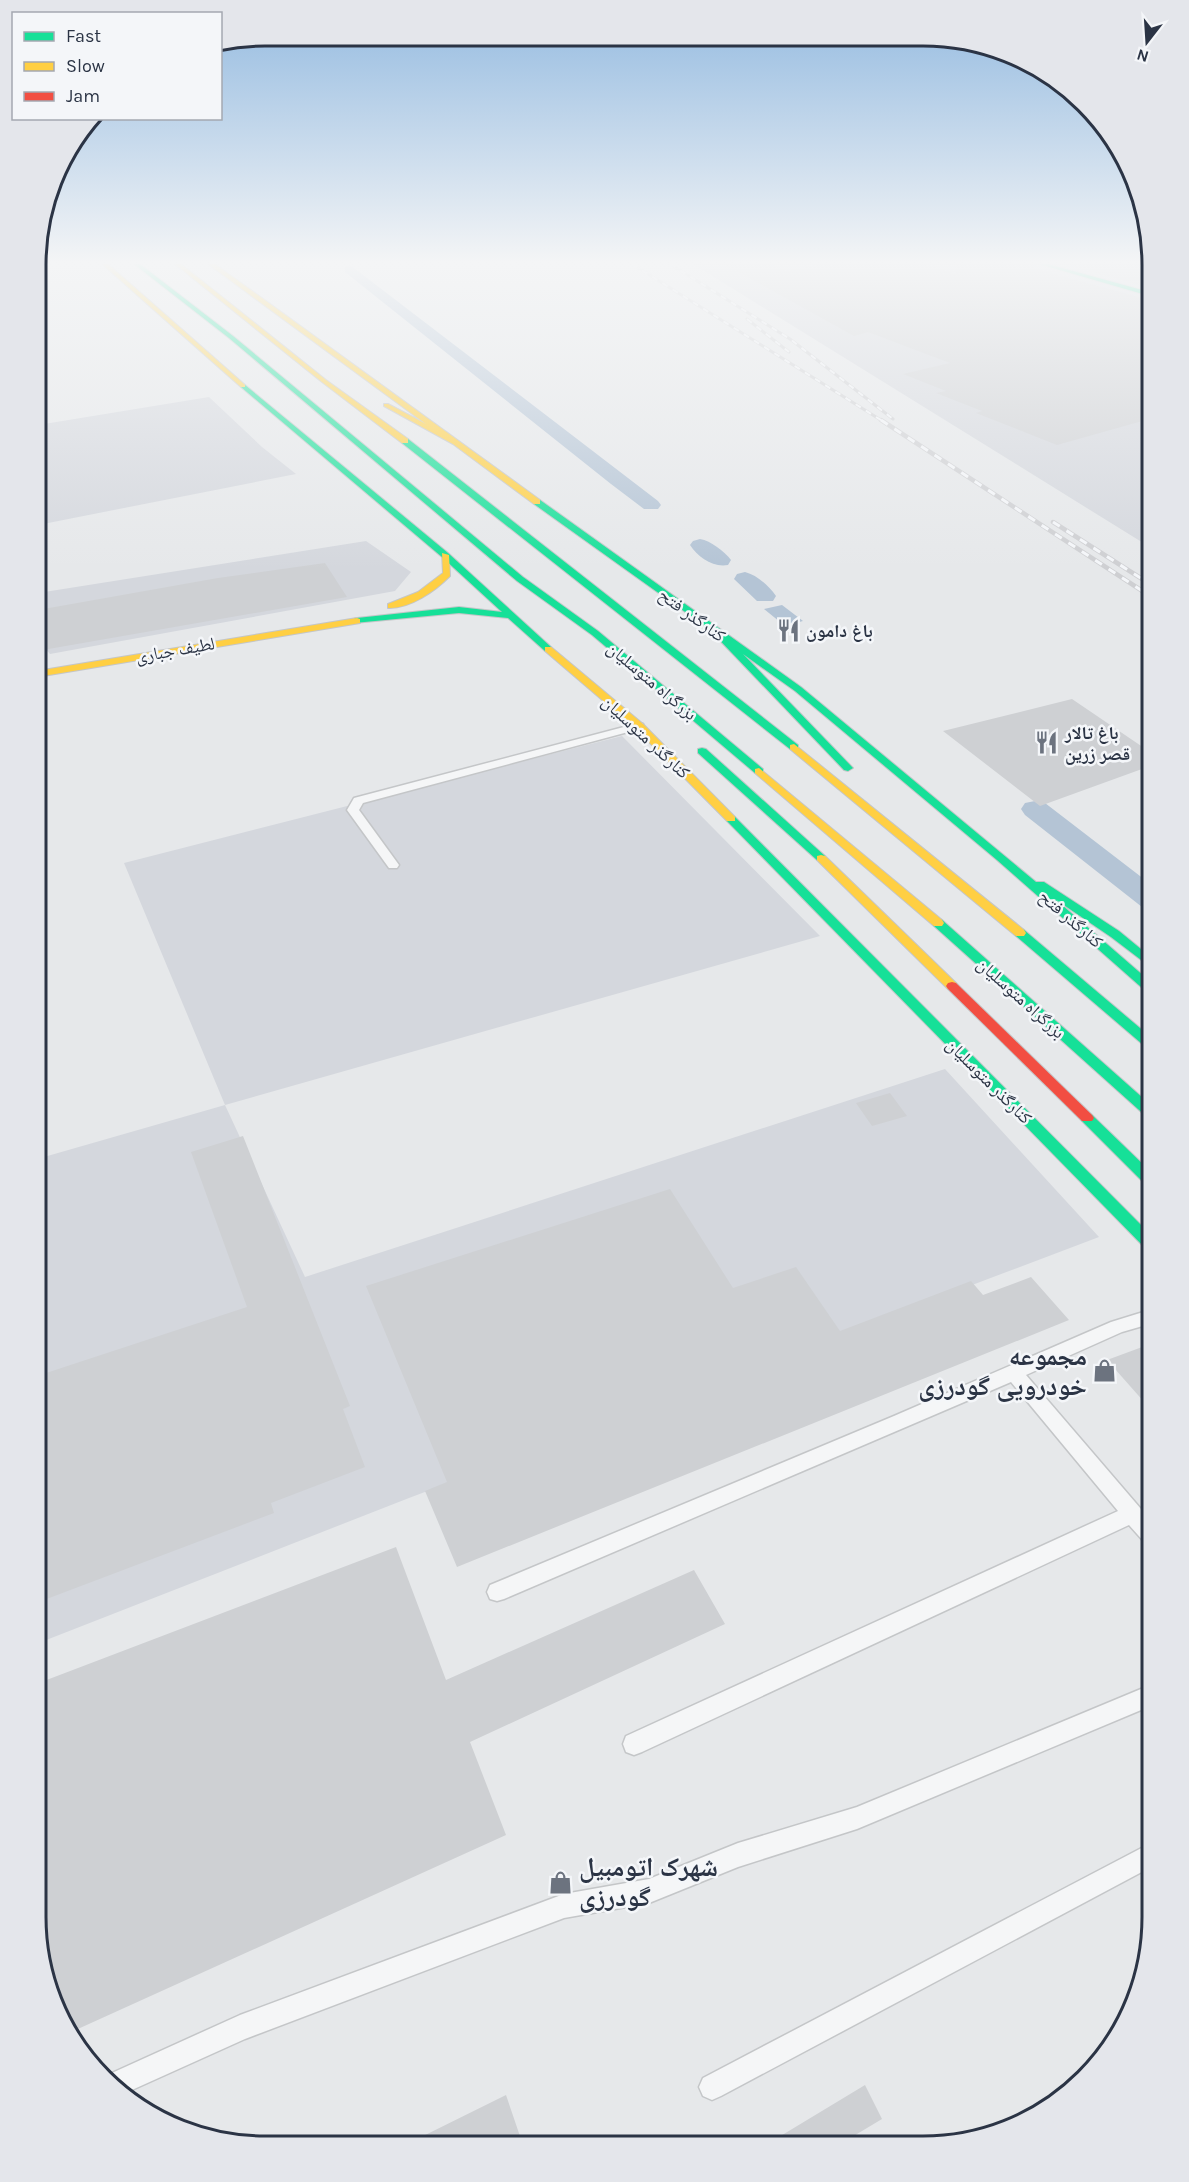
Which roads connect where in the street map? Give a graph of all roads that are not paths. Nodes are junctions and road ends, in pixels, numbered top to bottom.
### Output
1 (219, 366) edge
2 (265, 366) edge
3 (306, 366) edge
4 (325, 366) edge
5 (349, 366) edge
6 (453, 442) junction
7 (445, 555) junction
8 (520, 579) junction
9 (508, 615) junction
10 (312, 627) junction
11 (713, 630) junction
12 (568, 632) dead end
13 (46, 672) edge
14 (639, 726) junction
15 (690, 741) dead end
16 (931, 857) junction
17 (1001, 858) junction
18 (393, 865) dead end
19 (1142, 956) edge
20 (1142, 981) edge
21 (1142, 1037) edge
22 (1142, 1105) edge
23 (1142, 1172) edge
24 (1142, 1235) edge
25 (1142, 1319) edge
26 (1013, 1372) junction
27 (1132, 1514) junction
28 (1142, 1525) edge
29 (497, 1592) dead end
30 (1142, 1700) edge
31 (634, 1744) dead end
32 (1142, 1858) edge
33 (122, 2082) edge
34 (712, 2087) dead end

1 - 7 main road, کنارگذر متوسلیان
2 - 8 main road, بزرگراه متوسلیان
3 - 16 main road, بزرگراه متوسلیان
4 - 6 main road
5 - 6 main road, کنارگذر فتح
6 - 11 main road, کنارگذر فتح
7 - 9 main road, کنارگذر متوسلیان
7 - 10 main road
8 - 12 main road
8 - 22 main road, بزرگراه متوسلیان
9 - 10 main road
9 - 14 main road, کنارگذر متوسلیان
10 - 13 main road, لطیف جباری
11 - 16 main road
11 - 17 main road, کنارگذر فتح
14 - 18 lane
14 - 24 main road, کنارگذر متوسلیان
15 - 23 main road
16 - 21 main road, بزرگراه متوسلیان
17 - 19 main road
17 - 20 main road, کنارگذر فتح
25 - 26 lane
26 - 27 lane
26 - 29 lane
27 - 28 lane
27 - 31 lane
30 - 33 lane
32 - 34 lane

